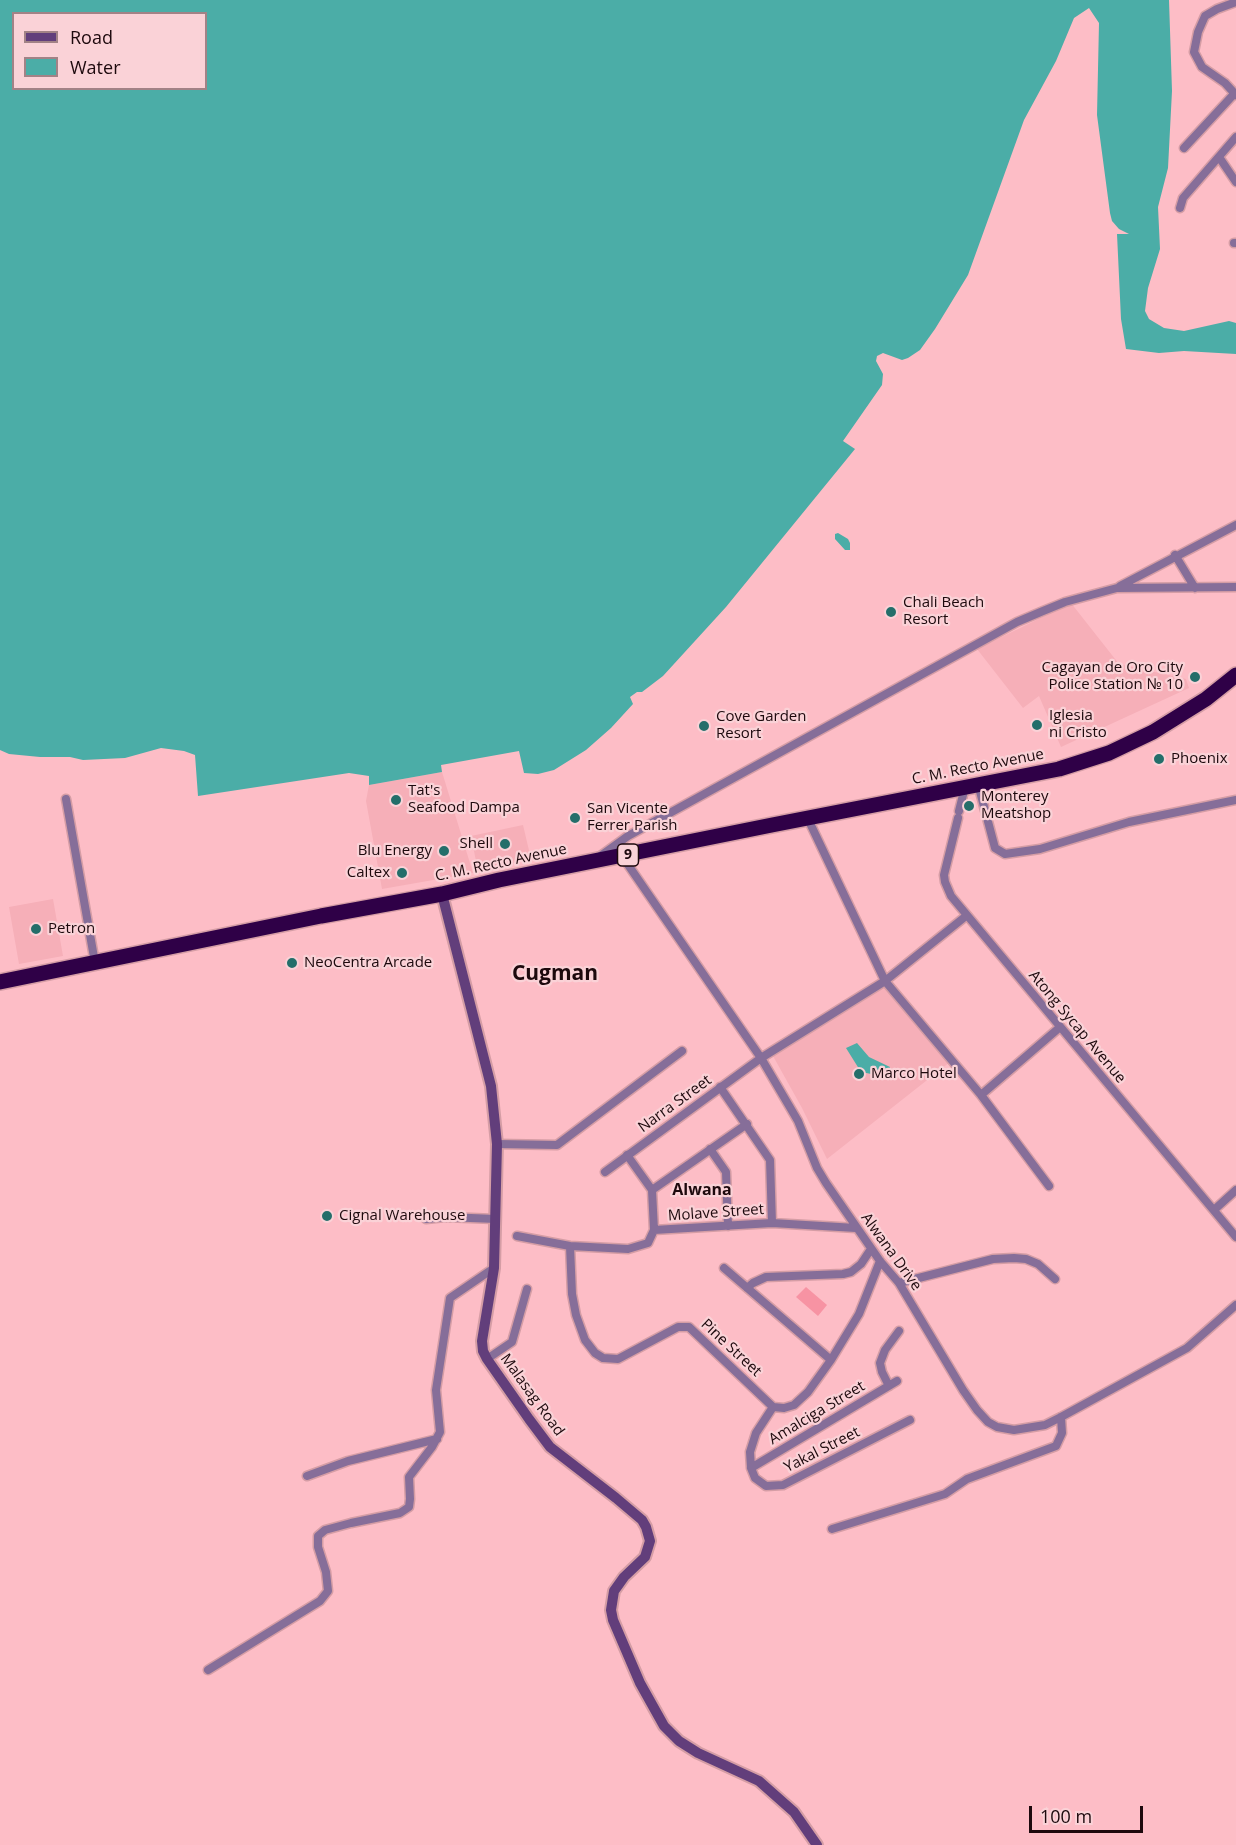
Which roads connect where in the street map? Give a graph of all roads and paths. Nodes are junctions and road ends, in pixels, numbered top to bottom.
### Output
1 (1235, 1) edge
2 (1235, 94) edge
3 (1235, 140) edge
4 (1184, 148) dead end
5 (1220, 157) junction
6 (1236, 182) edge
7 (1180, 208) dead end
8 (1236, 525) edge
9 (1175, 555) junction
10 (1236, 587) edge
11 (1117, 588) junction
12 (1195, 588) junction
13 (1236, 675) edge
14 (971, 785) junction
15 (66, 798) dead end
16 (1236, 800) edge
17 (808, 819) junction
18 (622, 856) junction
19 (593, 862) junction
20 (442, 894) junction
21 (966, 916) junction
22 (95, 963) junction
23 (885, 981) junction
24 (0, 982) edge
25 (1059, 1028) junction
26 (682, 1052) dead end
27 (761, 1058) junction
28 (720, 1087) junction
29 (981, 1095) junction
30 (747, 1124) junction
31 (497, 1144) junction
32 (710, 1149) junction
33 (627, 1155) junction
34 (605, 1172) dead end
35 (1049, 1186) dead end
36 (652, 1190) junction
37 (1236, 1190) edge
38 (1214, 1210) junction
39 (426, 1219) dead end
40 (496, 1219) junction
41 (772, 1223) junction
42 (728, 1226) junction
43 (856, 1228) junction
44 (654, 1230) junction
45 (517, 1236) dead end
46 (1236, 1238) edge
47 (570, 1246) junction
48 (871, 1249) junction
49 (880, 1261) junction
50 (494, 1268) junction
51 (724, 1268) dead end
52 (1055, 1279) dead end
53 (899, 1283) junction
54 (747, 1288) junction
55 (527, 1289) dead end
56 (1236, 1305) edge
57 (899, 1331) dead end
58 (487, 1359) junction
59 (831, 1360) junction
60 (773, 1407) junction
61 (1061, 1418) junction
62 (910, 1420) dead end
63 (437, 1438) junction
64 (751, 1468) junction
65 (307, 1476) dead end
66 (832, 1529) dead end
67 (208, 1670) dead end
68 (817, 1845) edge

1 - 2 street
2 - 4 street
3 - 5 street
5 - 6 street
5 - 7 street
8 - 9 street
9 - 11 street
9 - 12 street
10 - 12 street
11 - 12 street
11 - 19 street
13 - 14 highway, C. M. Recto Avenue / 9
14 - 16 street
14 - 17 highway, C. M. Recto Avenue / 9
14 - 21 street, Atong Sycap Avenue
15 - 22 street
17 - 18 highway, C. M. Recto Avenue / 9
17 - 23 street
18 - 19 highway, C. M. Recto Avenue / 9
18 - 27 street, Alwana Drive
19 - 20 highway, C. M. Recto Avenue / 9
20 - 22 highway, C. M. Recto Avenue / 9
20 - 31 street, Malasag Road
21 - 23 street, Narra Street
21 - 25 street, Atong Sycap Avenue
22 - 24 highway, C. M. Recto Avenue / 9
23 - 27 street, Narra Street
23 - 29 street
25 - 29 street
25 - 38 street, Atong Sycap Avenue
26 - 31 street
27 - 28 street, Narra Street
27 - 43 street, Alwana Drive
28 - 30 street
28 - 33 street, Narra Street
29 - 35 street
30 - 32 street
30 - 41 street
31 - 40 street, Malasag Road
32 - 36 street
32 - 42 street
33 - 34 street, Narra Street
33 - 36 street
36 - 44 street
37 - 38 street
38 - 46 street, Atong Sycap Avenue
39 - 40 street
40 - 50 street, Malasag Road
41 - 42 street, Molave Street
41 - 43 street, Molave Street
42 - 44 street, Molave Street
43 - 48 street, Alwana Drive
44 - 47 street, Molave Street
45 - 47 street, Molave Street
47 - 60 street, Pine Street
48 - 49 street, Alwana Drive
48 - 54 street
49 - 53 street, Alwana Drive
49 - 59 street
50 - 58 street, Malasag Road
50 - 63 street
51 - 54 street
52 - 53 street
53 - 61 street, Alwana Drive
54 - 59 street
55 - 58 street
56 - 61 street, Alwana Drive
57 - 64 street, Amalciga Street
58 - 68 street, Malasag Road
59 - 60 street
60 - 64 street
61 - 66 street
62 - 64 street, Yakal Street
63 - 65 street
63 - 67 street

